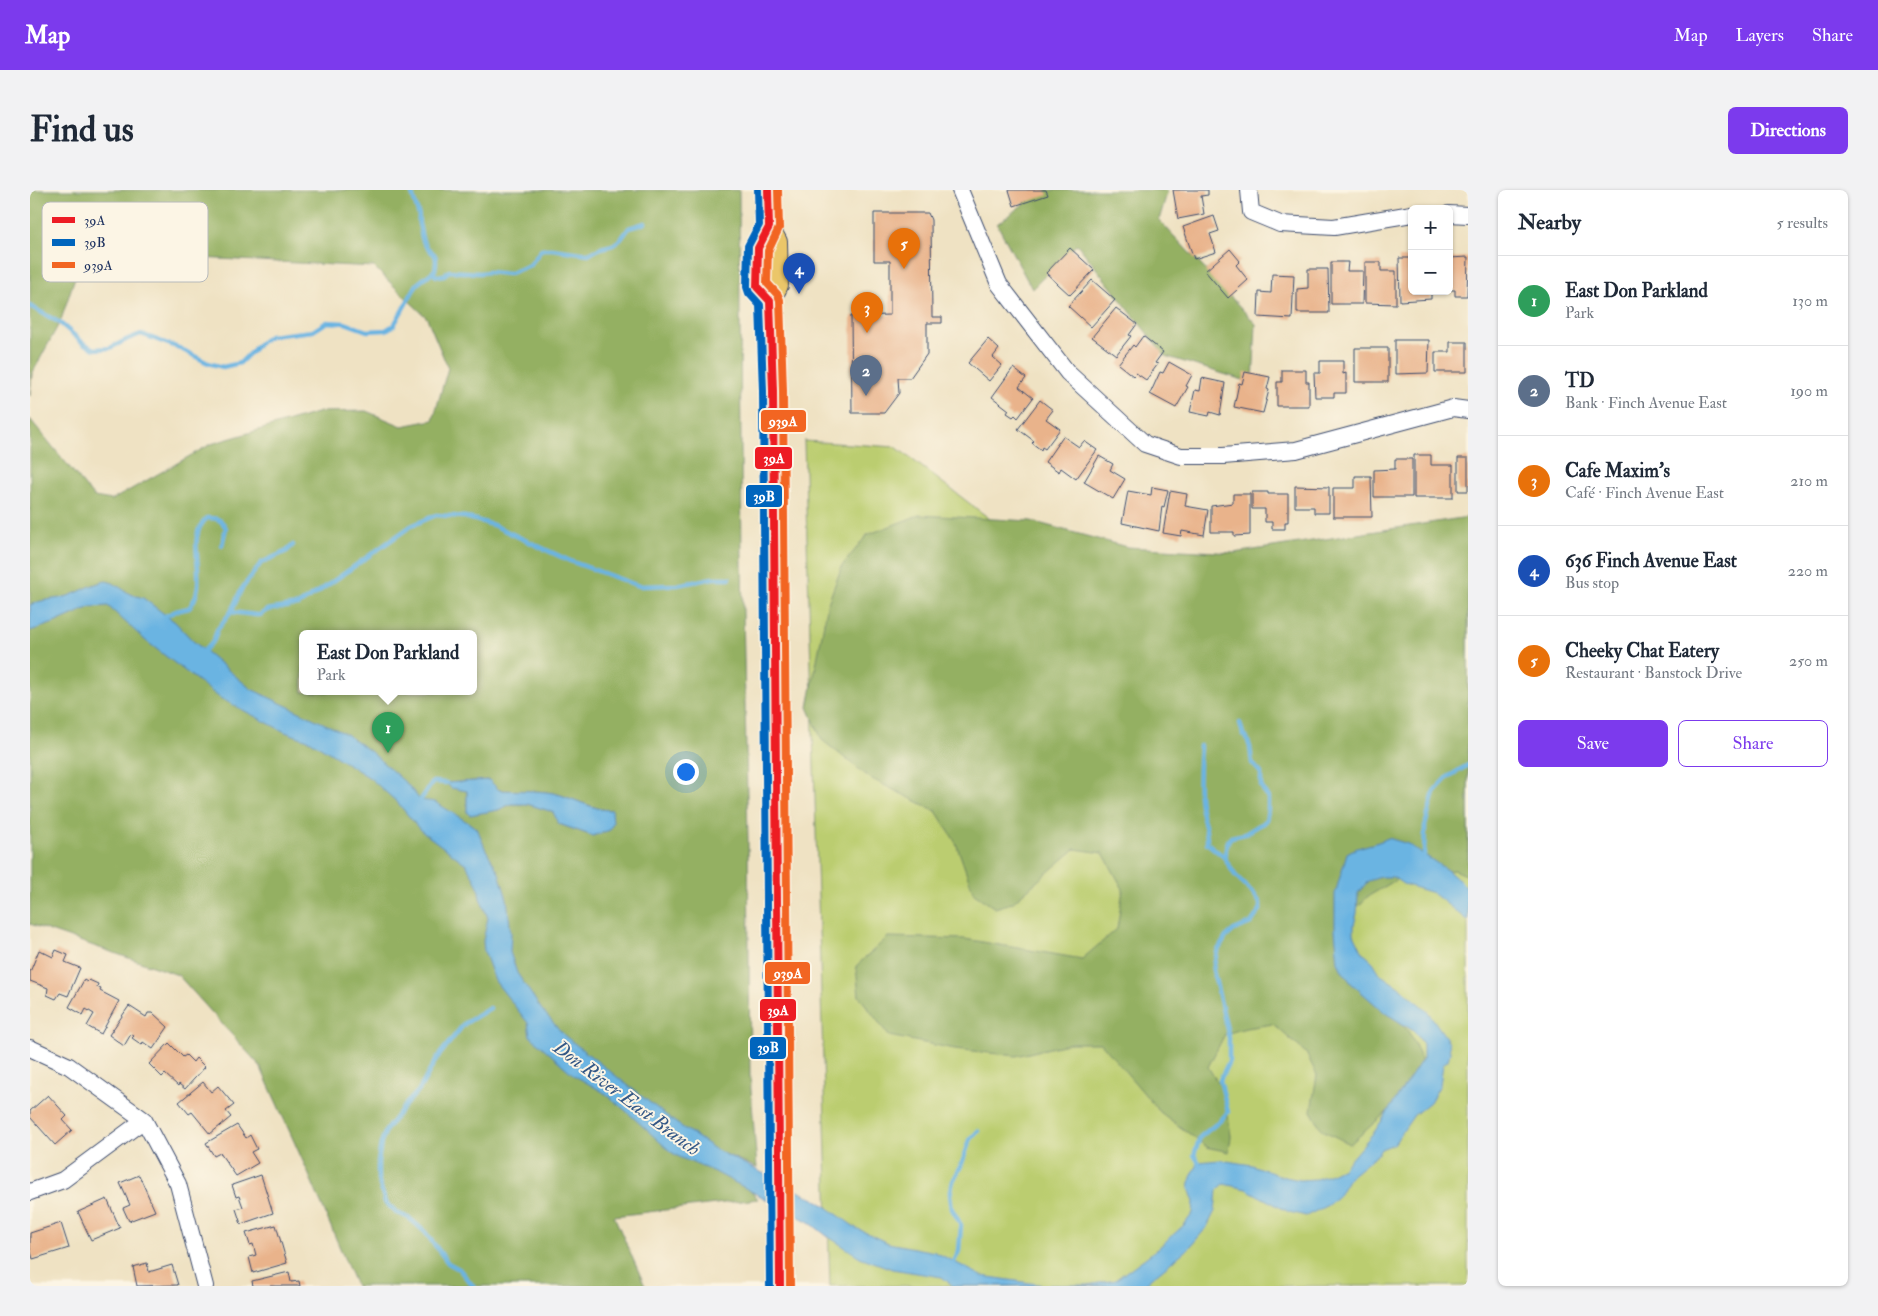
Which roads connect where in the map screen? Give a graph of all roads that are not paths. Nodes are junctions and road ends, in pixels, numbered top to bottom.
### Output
1 (768, 190) edge
2 (960, 190) edge
3 (1249, 190) edge
4 (1453, 214) edge
5 (1408, 215) edge
6 (1468, 215) edge
7 (1468, 410) edge
8 (30, 1048) edge
9 (144, 1120) junction
10 (30, 1192) edge
11 (206, 1286) edge
12 (780, 1286) edge

1 - 12 main road
2 - 7 street
3 - 5 street
4 - 6 street
8 - 9 street
9 - 10 street
9 - 11 street

